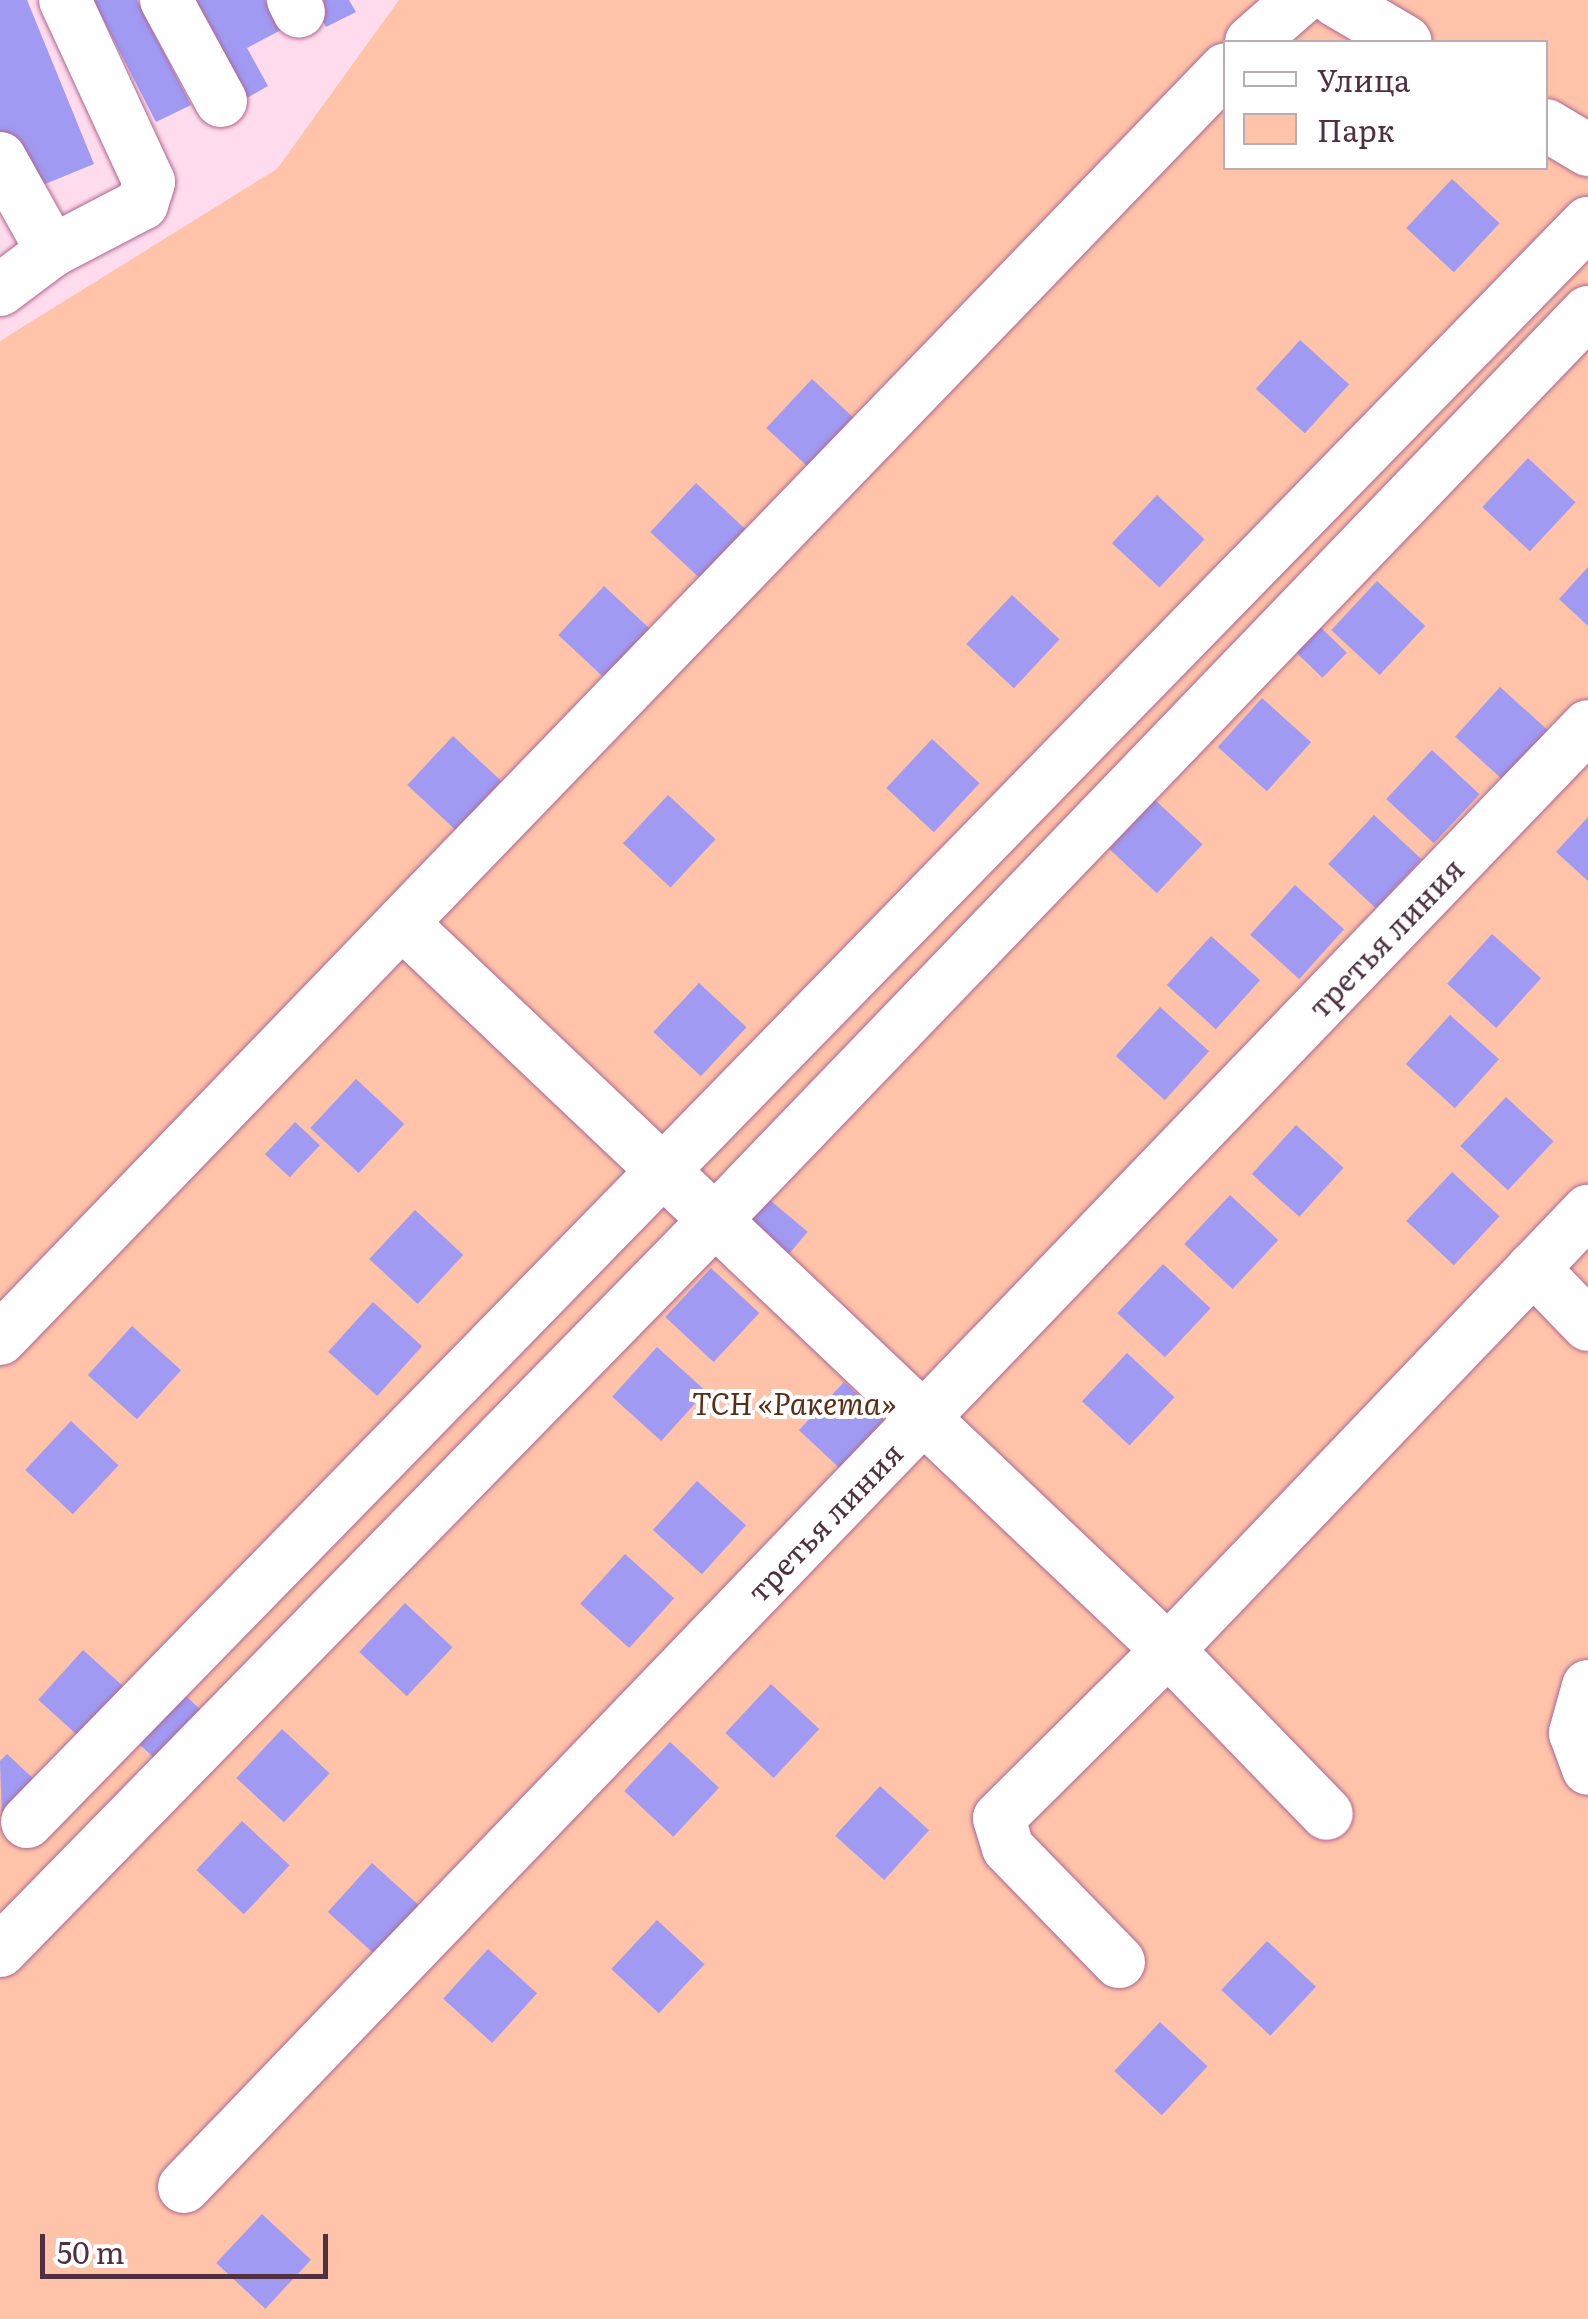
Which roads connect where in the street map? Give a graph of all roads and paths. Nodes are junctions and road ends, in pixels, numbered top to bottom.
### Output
1 (65, 0) edge
2 (166, 0) edge
3 (1300, 0) edge
4 (1335, 0) edge
5 (1253, 40) edge
6 (1403, 40) edge
7 (1223, 72) edge
8 (222, 102) dead end
9 (1548, 126) edge
10 (1588, 150) edge
11 (0, 158) edge
12 (1588, 222) edge
13 (52, 251) junction
14 (0, 290) edge
15 (1588, 312) edge
16 (1588, 726) edge
17 (403, 924) junction
18 (664, 1170) junction
19 (1588, 1211) edge
20 (716, 1219) junction
21 (1533, 1268) junction
22 (1588, 1324) edge
23 (0, 1339) edge
24 (924, 1417) junction
25 (1168, 1650) junction
26 (1588, 1686) edge
27 (1588, 1769) edge
28 (1326, 1814) dead end
29 (26, 1822) dead end
30 (0, 1952) edge
31 (1119, 1962) dead end
32 (184, 2187) dead end

1 - 13 lane
2 - 8 lane
3 - 5 lane
4 - 6 lane
7 - 17 lane
9 - 10 lane
11 - 13 lane
12 - 18 lane
13 - 14 lane
15 - 20 lane
16 - 24 lane, третья линия
17 - 18 lane
17 - 23 lane
18 - 20 lane
18 - 29 lane
19 - 21 lane
20 - 24 lane
20 - 30 lane
21 - 22 lane
21 - 25 lane
24 - 25 lane
24 - 32 lane, третья линия
25 - 28 lane
25 - 31 lane
26 - 27 lane

